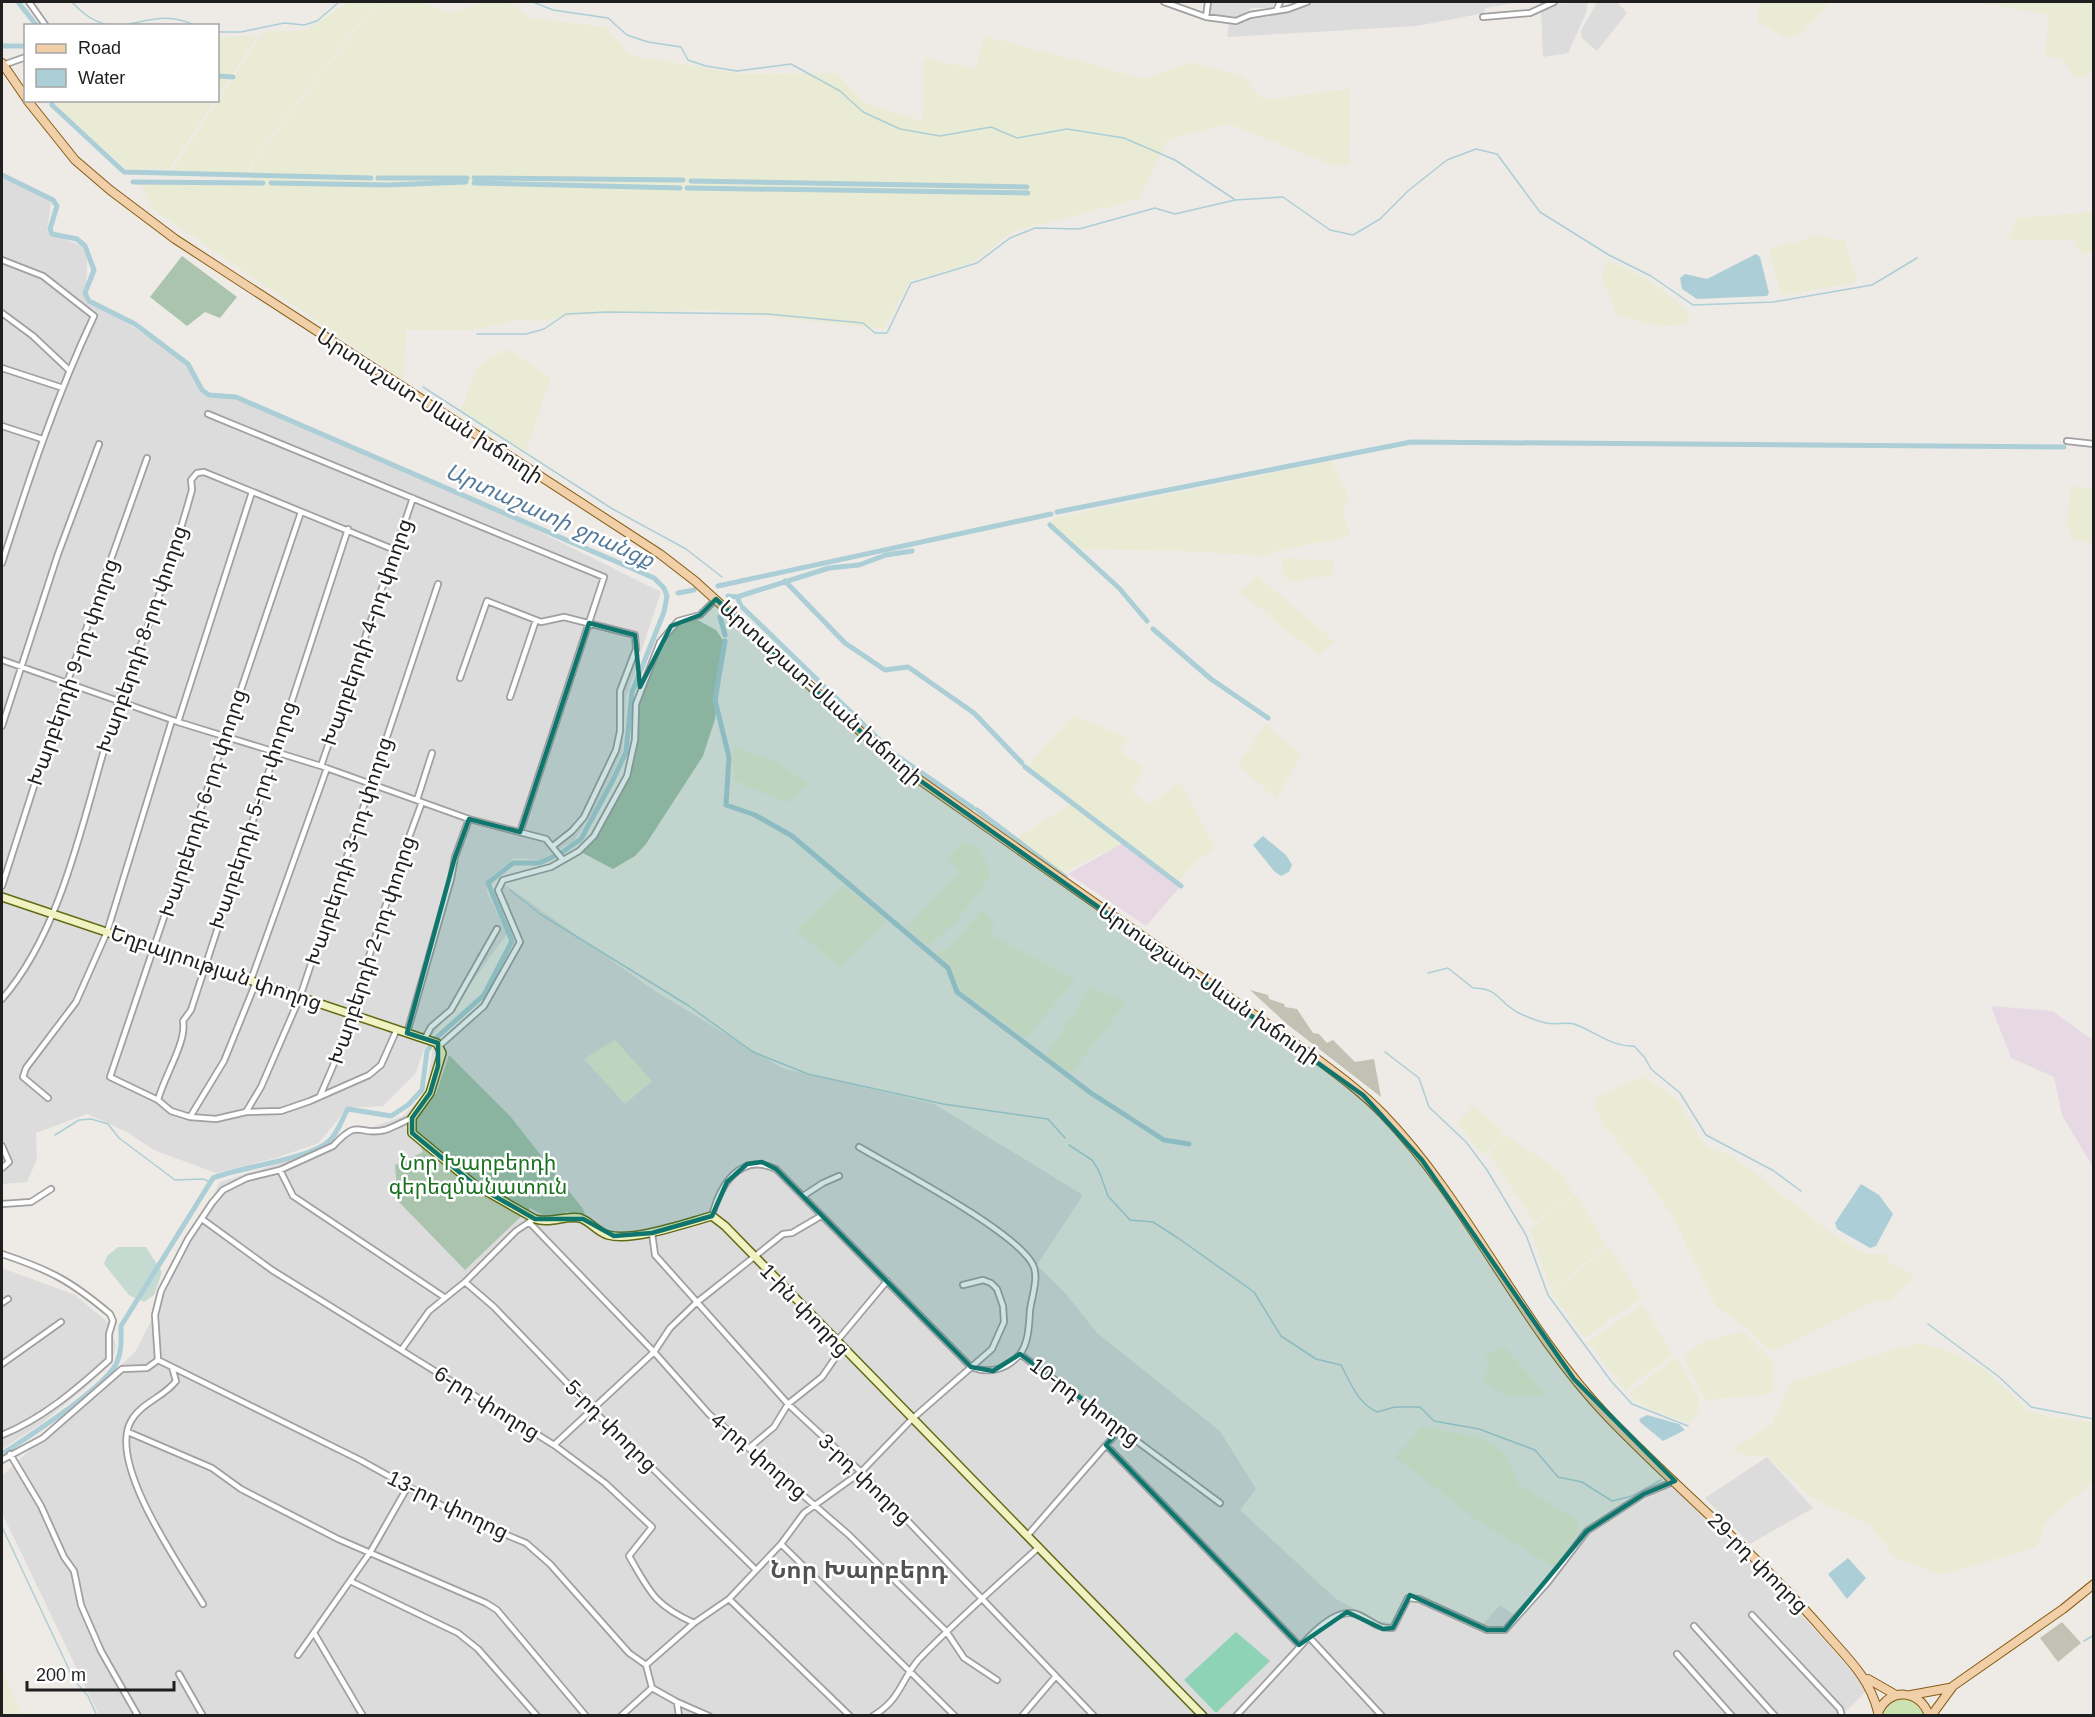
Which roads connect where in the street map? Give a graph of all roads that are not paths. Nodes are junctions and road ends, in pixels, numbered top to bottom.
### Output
1 (29, 2) edge
2 (1164, 2) edge
3 (1208, 2) edge
4 (1280, 2) edge
5 (1307, 2) edge
6 (1554, 2) edge
7 (1276, 11) junction
8 (1206, 17) junction
9 (1483, 17) dead end
10 (45, 24) edge
11 (24, 58) edge
12 (2, 64) edge
13 (24, 96) edge
14 (28, 102) edge
15 (2, 260) edge
16 (2, 313) edge
17 (2, 368) edge
18 (69, 369) junction
19 (63, 388) junction
20 (208, 414) dead end
21 (2, 426) edge
22 (42, 439) junction
23 (2067, 441) dead end
24 (99, 444) dead end
25 (2094, 444) edge
26 (147, 458) dead end
27 (252, 492) junction
28 (413, 498) junction
29 (302, 512) junction
30 (348, 529) junction
31 (395, 550) junction
32 (2, 563) edge
33 (438, 584) dead end
34 (716, 599) junction
35 (536, 620) junction
36 (589, 623) junction
37 (2, 660) edge
38 (22, 668) junction
39 (460, 678) dead end
40 (67, 682) junction
41 (510, 698) dead end
42 (119, 700) junction
43 (172, 720) junction
44 (178, 722) junction
45 (2, 726) edge
46 (225, 735) junction
47 (274, 750) junction
48 (432, 753) dead end
49 (321, 766) junction
50 (327, 768) junction
51 (372, 784) junction
52 (419, 801) junction
53 (469, 819) junction
54 (520, 832) junction
55 (553, 846) junction
56 (563, 860) junction
57 (2, 886) edge
58 (2, 897) edge
59 (54, 912) junction
60 (498, 929) dead end
61 (107, 932) junction
62 (155, 948) junction
63 (204, 964) junction
64 (254, 981) junction
65 (300, 997) junction
66 (2, 999) edge
67 (349, 1013) junction
68 (397, 1029) junction
69 (407, 1033) junction
70 (432, 1042) junction
71 (320, 1096) junction
72 (48, 1098) dead end
73 (158, 1100) junction
74 (246, 1112) junction
75 (190, 1117) junction
76 (412, 1119) junction
77 (2, 1146) edge
78 (859, 1147) dead end
79 (2, 1168) edge
80 (280, 1170) junction
81 (839, 1176) dead end
82 (51, 1189) dead end
83 (803, 1196) junction
84 (2, 1203) edge
85 (712, 1216) junction
86 (821, 1216) junction
87 (202, 1219) junction
88 (532, 1221) junction
89 (652, 1233) junction
90 (2, 1254) edge
91 (755, 1259) junction
92 (887, 1281) junction
93 (465, 1282) junction
94 (963, 1285) dead end
95 (444, 1297) junction
96 (8, 1299) dead end
97 (2, 1303) edge
98 (696, 1303) junction
99 (61, 1322) dead end
100 (839, 1345) junction
101 (402, 1349) junction
102 (654, 1352) junction
103 (1020, 1353) junction
104 (158, 1360) junction
105 (2, 1364) edge
106 (172, 1367) junction
107 (971, 1367) junction
108 (788, 1404) junction
109 (592, 1409) junction
110 (912, 1419) junction
111 (1121, 1428) junction
112 (128, 1432) junction
113 (2, 1435) edge
114 (554, 1445) junction
115 (1106, 1445) junction
116 (749, 1448) junction
117 (10, 1454) junction
118 (1649, 1456) joint
119 (2, 1460) edge
120 (861, 1472) junction
121 (1675, 1481) junction
122 (407, 1488) junction
123 (1220, 1503) dead end
124 (816, 1506) junction
125 (1027, 1536) junction
126 (781, 1544) junction
127 (1038, 1548) junction
128 (371, 1551) junction
129 (756, 1570) junction
130 (350, 1581) junction
131 (2094, 1584) edge
132 (983, 1598) junction
133 (729, 1599) junction
134 (203, 1604) dead end
135 (1752, 1615) dead end
136 (694, 1623) junction
137 (1694, 1626) dead end
138 (946, 1631) junction
139 (314, 1633) junction
140 (1309, 1636) junction
141 (1299, 1645) junction
142 (1677, 1653) dead end
143 (298, 1655) dead end
144 (646, 1665) junction
145 (909, 1671) junction
146 (179, 1674) dead end
147 (1862, 1674) junction
148 (1056, 1676) junction
149 (997, 1680) dead end
150 (1953, 1686) junction
151 (652, 1688) junction
152 (1896, 1695) junction
153 (1911, 1695) junction
154 (676, 1702) junction
155 (1877, 1714) edge
156 (138, 1716) edge
157 (203, 1716) edge
158 (363, 1716) edge
159 (537, 1716) edge
160 (586, 1716) edge
161 (621, 1716) edge
162 (679, 1716) edge
163 (709, 1716) edge
164 (850, 1716) edge
165 (873, 1716) edge
166 (955, 1716) edge
167 (1022, 1716) edge
168 (1094, 1716) edge
169 (1203, 1716) edge
170 (1236, 1716) edge
171 (1382, 1716) edge
172 (1732, 1716) edge
173 (1775, 1716) edge
174 (1842, 1716) edge
175 (1930, 1716) edge

1 - 10 street
2 - 8 street
3 - 8 street
4 - 7 street
5 - 7 street
6 - 9 street
7 - 8 street
11 - 12 street
12 - 13 main road, Արտաշատ-Սևան խճուղի
14 - 34 main road, Արտաշատ-Սևան խճուղի
15 - 18 street
16 - 18 street
17 - 19 street
18 - 19 street
19 - 22 street
20 - 28 street
21 - 22 street
22 - 32 street
23 - 25 street
24 - 38 street
26 - 40 street, Խարբերդի 9-րդ փողոց
27 - 29 street, Խարբերդի 8-րդ փողոց
27 - 42 street, Խարբերդի 8-րդ փողոց
27 - 44 street
28 - 31 street, Խարբերդի 4-րդ փողոց
28 - 36 street
29 - 30 street, Խարբերդի 8-րդ փողոց
29 - 46 street, Խարբերդի 6-րդ փողոց
30 - 31 street, Խարբերդի 8-րդ փողոց
30 - 47 street, Խարբերդի 5-րդ փողոց
31 - 49 street, Խարբերդի 4-րդ փողոց
33 - 51 street, Խարբերդի 3-րդ փողոց
34 - 56 street
34 - 118 main road, Արտաշատ-Սևան խճուղի
35 - 36 street
35 - 39 street
35 - 41 street
36 - 54 street
36 - 55 street
37 - 38 street
38 - 40 street
38 - 45 street
40 - 42 street
40 - 57 street, Խարբերդի 9-րդ փողոց
42 - 43 street
42 - 59 street, Խարբերդի 8-րդ փողոց
43 - 44 street
43 - 61 street
44 - 46 street
46 - 47 street
46 - 62 street, Խարբերդի 6-րդ փողոց
47 - 49 street
47 - 63 street, Խարբերդի 5-րդ փողոց
48 - 52 street, Խարբերդի 2-րդ փողոց
49 - 50 street
50 - 51 street
50 - 64 street, Խարբերդի 4-րդ փողոց
51 - 52 street
51 - 65 street, Խարբերդի 3-րդ փողոց
52 - 53 street
52 - 67 street, Խարբերդի 2-րդ փողոց
53 - 54 street
53 - 69 street
54 - 55 street
55 - 56 street
56 - 70 street
58 - 59 main road, Եղբայրության փողոց
59 - 61 main road, Եղբայրության փողոց
59 - 66 street, Խարբերդի 8-րդ փողոց
60 - 70 street
61 - 62 main road, Եղբայրության փողոց
61 - 72 street
62 - 63 main road, Եղբայրության փողոց
62 - 73 street, Խարբերդի 6-րդ փողոց
63 - 64 main road, Եղբայրության փողոց
63 - 73 street, Խարբերդի 5-րդ փողոց
64 - 65 main road, Եղբայրության փողոց
64 - 75 street, Խարբերդի 4-րդ փողոց
65 - 67 main road, Եղբայրության փողոց
65 - 74 street, Խարբերդի 3-րդ փողոց
67 - 68 main road, Եղբայրության փողոց
67 - 71 street, Խարբերդի 2-րդ փողոց
68 - 69 main road, Եղբայրության փողոց
68 - 71 street
69 - 70 main road, Եղբայրության փողոց
70 - 76 main road
71 - 74 street
73 - 75 street
74 - 75 street
76 - 80 street
76 - 88 main road
77 - 79 street
78 - 103 street, 10-րդ փողոց
80 - 87 street
80 - 95 street
81 - 83 street
82 - 84 street
83 - 85 street
83 - 86 street
85 - 89 main road
85 - 91 main road, 1-ին փողոց
86 - 91 street
86 - 92 street
87 - 101 street, 6-րդ փողոց
87 - 104 street
88 - 89 main road
88 - 93 street
88 - 102 street, 4-րդ փողոց
89 - 98 street, 3-րդ փողոց
90 - 113 street
91 - 98 street
91 - 100 main road, 1-ին փողոց
92 - 100 street
92 - 107 street
93 - 95 street
93 - 109 street, 5-րդ փողոց
94 - 107 street
95 - 101 street
96 - 97 street
98 - 102 street
98 - 108 street, 3-րդ փողոց
99 - 105 street
100 - 108 street
100 - 110 main road, 1-ին փողոց
101 - 114 street, 6-րդ փողոց
102 - 109 street
102 - 116 street, 4-րդ փողոց
103 - 107 street
103 - 111 street, 10-րդ փողոց
104 - 106 street, 13-րդ փողոց
104 - 117 street
106 - 112 street
106 - 122 street, 13-րդ փողոց
107 - 110 street
108 - 116 street
108 - 120 street, 3-րդ փողոց
109 - 114 street
109 - 129 street, 5-րդ փողոց
110 - 120 street
110 - 125 main road, 1-ին փողոց
111 - 115 street
111 - 123 street, 10-րդ փողոց
112 - 128 street
112 - 134 street
114 - 136 street, 6-րդ փողոց
115 - 125 street
115 - 141 street, 10-րդ փողոց
116 - 124 street, 4-րդ փողոց
117 - 119 street
117 - 156 street
118 - 121 main road, 29-րդ փողոց
120 - 124 street
120 - 132 street, 3-րդ փողոց
121 - 140 street
121 - 147 main road, 29-րդ փողոց
122 - 128 street
122 - 144 street, 13-րդ փողոց
124 - 126 street
124 - 138 street, 4-րդ փողոց
125 - 127 main road, 1-ին փողոց
126 - 129 street
126 - 145 street
127 - 132 street
127 - 169 main road, 1-ին փողոց
128 - 130 street
128 - 160 street
129 - 133 street
130 - 139 street
130 - 159 street
131 - 150 main road
132 - 138 street
132 - 148 street, 3-րդ փողոց
133 - 136 street
133 - 164 street
135 - 174 street, 29-րդ փողոց
136 - 144 street
137 - 173 street
138 - 145 street
138 - 149 street, 4-րդ փողոց
139 - 143 street
139 - 158 street
140 - 141 street
140 - 171 street
141 - 170 street
142 - 172 street
144 - 151 street
145 - 165 street
145 - 166 street
146 - 157 street
147 - 152 main road, 29-րդ փողոց
147 - 155 main road, 29-րդ փողոց
148 - 167 street
148 - 168 street, 3-րդ փողոց
150 - 153 main road
150 - 175 main road
151 - 154 street
151 - 161 street
152 - 153 main road
152 - 155 main road
153 - 175 main road
154 - 162 street
154 - 163 street

